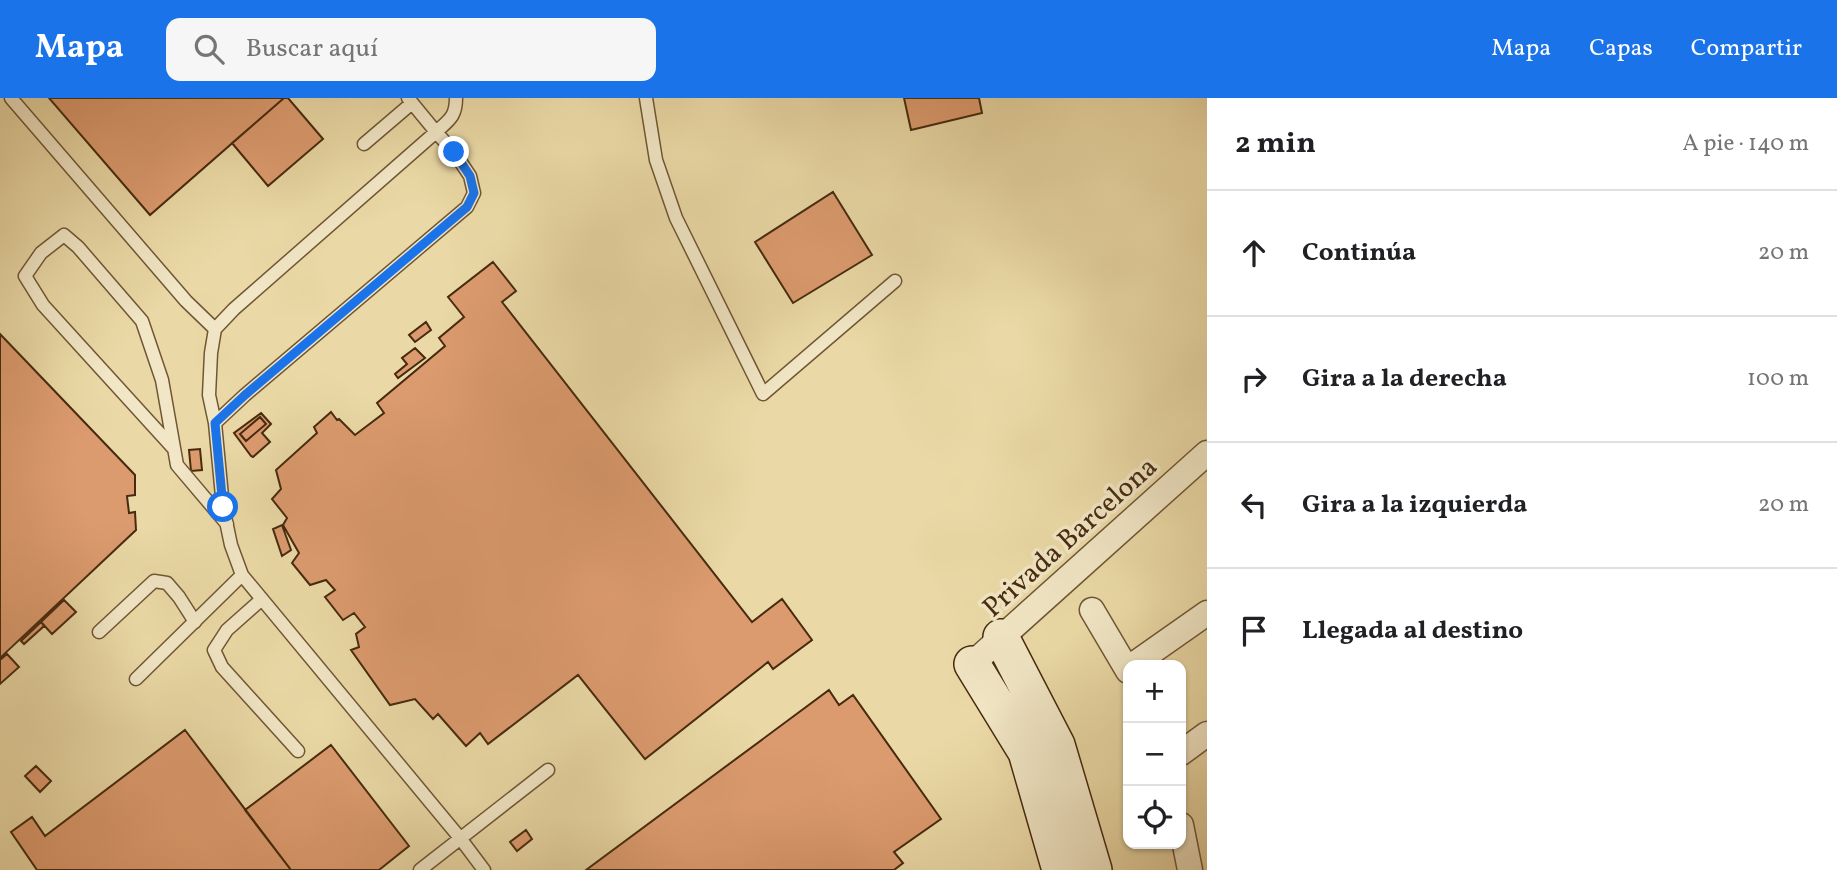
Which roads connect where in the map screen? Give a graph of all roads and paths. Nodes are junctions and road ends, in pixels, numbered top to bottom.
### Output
1 (11, 98) edge
2 (456, 98) edge
3 (646, 98) edge
4 (410, 100) edge
5 (436, 132) junction
6 (364, 144) dead end
7 (895, 281) dead end
8 (215, 329) junction
9 (215, 423) junction
10 (174, 449) junction
11 (1207, 453) edge
12 (226, 524) junction
13 (242, 575) junction
14 (262, 599) junction
15 (1092, 610) dead end
16 (1207, 613) edge
17 (195, 622) junction
18 (99, 632) dead end
19 (1001, 637) junction
20 (1123, 660) edge
21 (1142, 660) edge
22 (972, 664) joint
23 (136, 679) dead end
24 (1207, 734) edge
25 (1186, 749) edge
26 (298, 751) dead end
27 (548, 770) dead end
28 (460, 838) junction
29 (1186, 849) edge
30 (420, 870) edge
31 (484, 870) edge
32 (1060, 870) edge
33 (1094, 870) edge
34 (1190, 870) edge

1 - 8 lane
2 - 5 lane
3 - 7 lane
4 - 5 lane
4 - 6 lane
5 - 8 lane
5 - 9 lane
8 - 9 lane
9 - 12 lane
10 - 10 lane
10 - 12 lane
11 - 19 street, Privada Barcelona
12 - 13 lane
13 - 14 lane
13 - 17 lane
14 - 26 lane
14 - 28 lane
15 - 20 street
16 - 21 street
17 - 18 lane
17 - 23 lane
19 - 22 street, Privada Barcelona
19 - 33 street
22 - 32 street
24 - 25 street
27 - 28 lane
28 - 30 lane
28 - 31 lane
29 - 34 street

